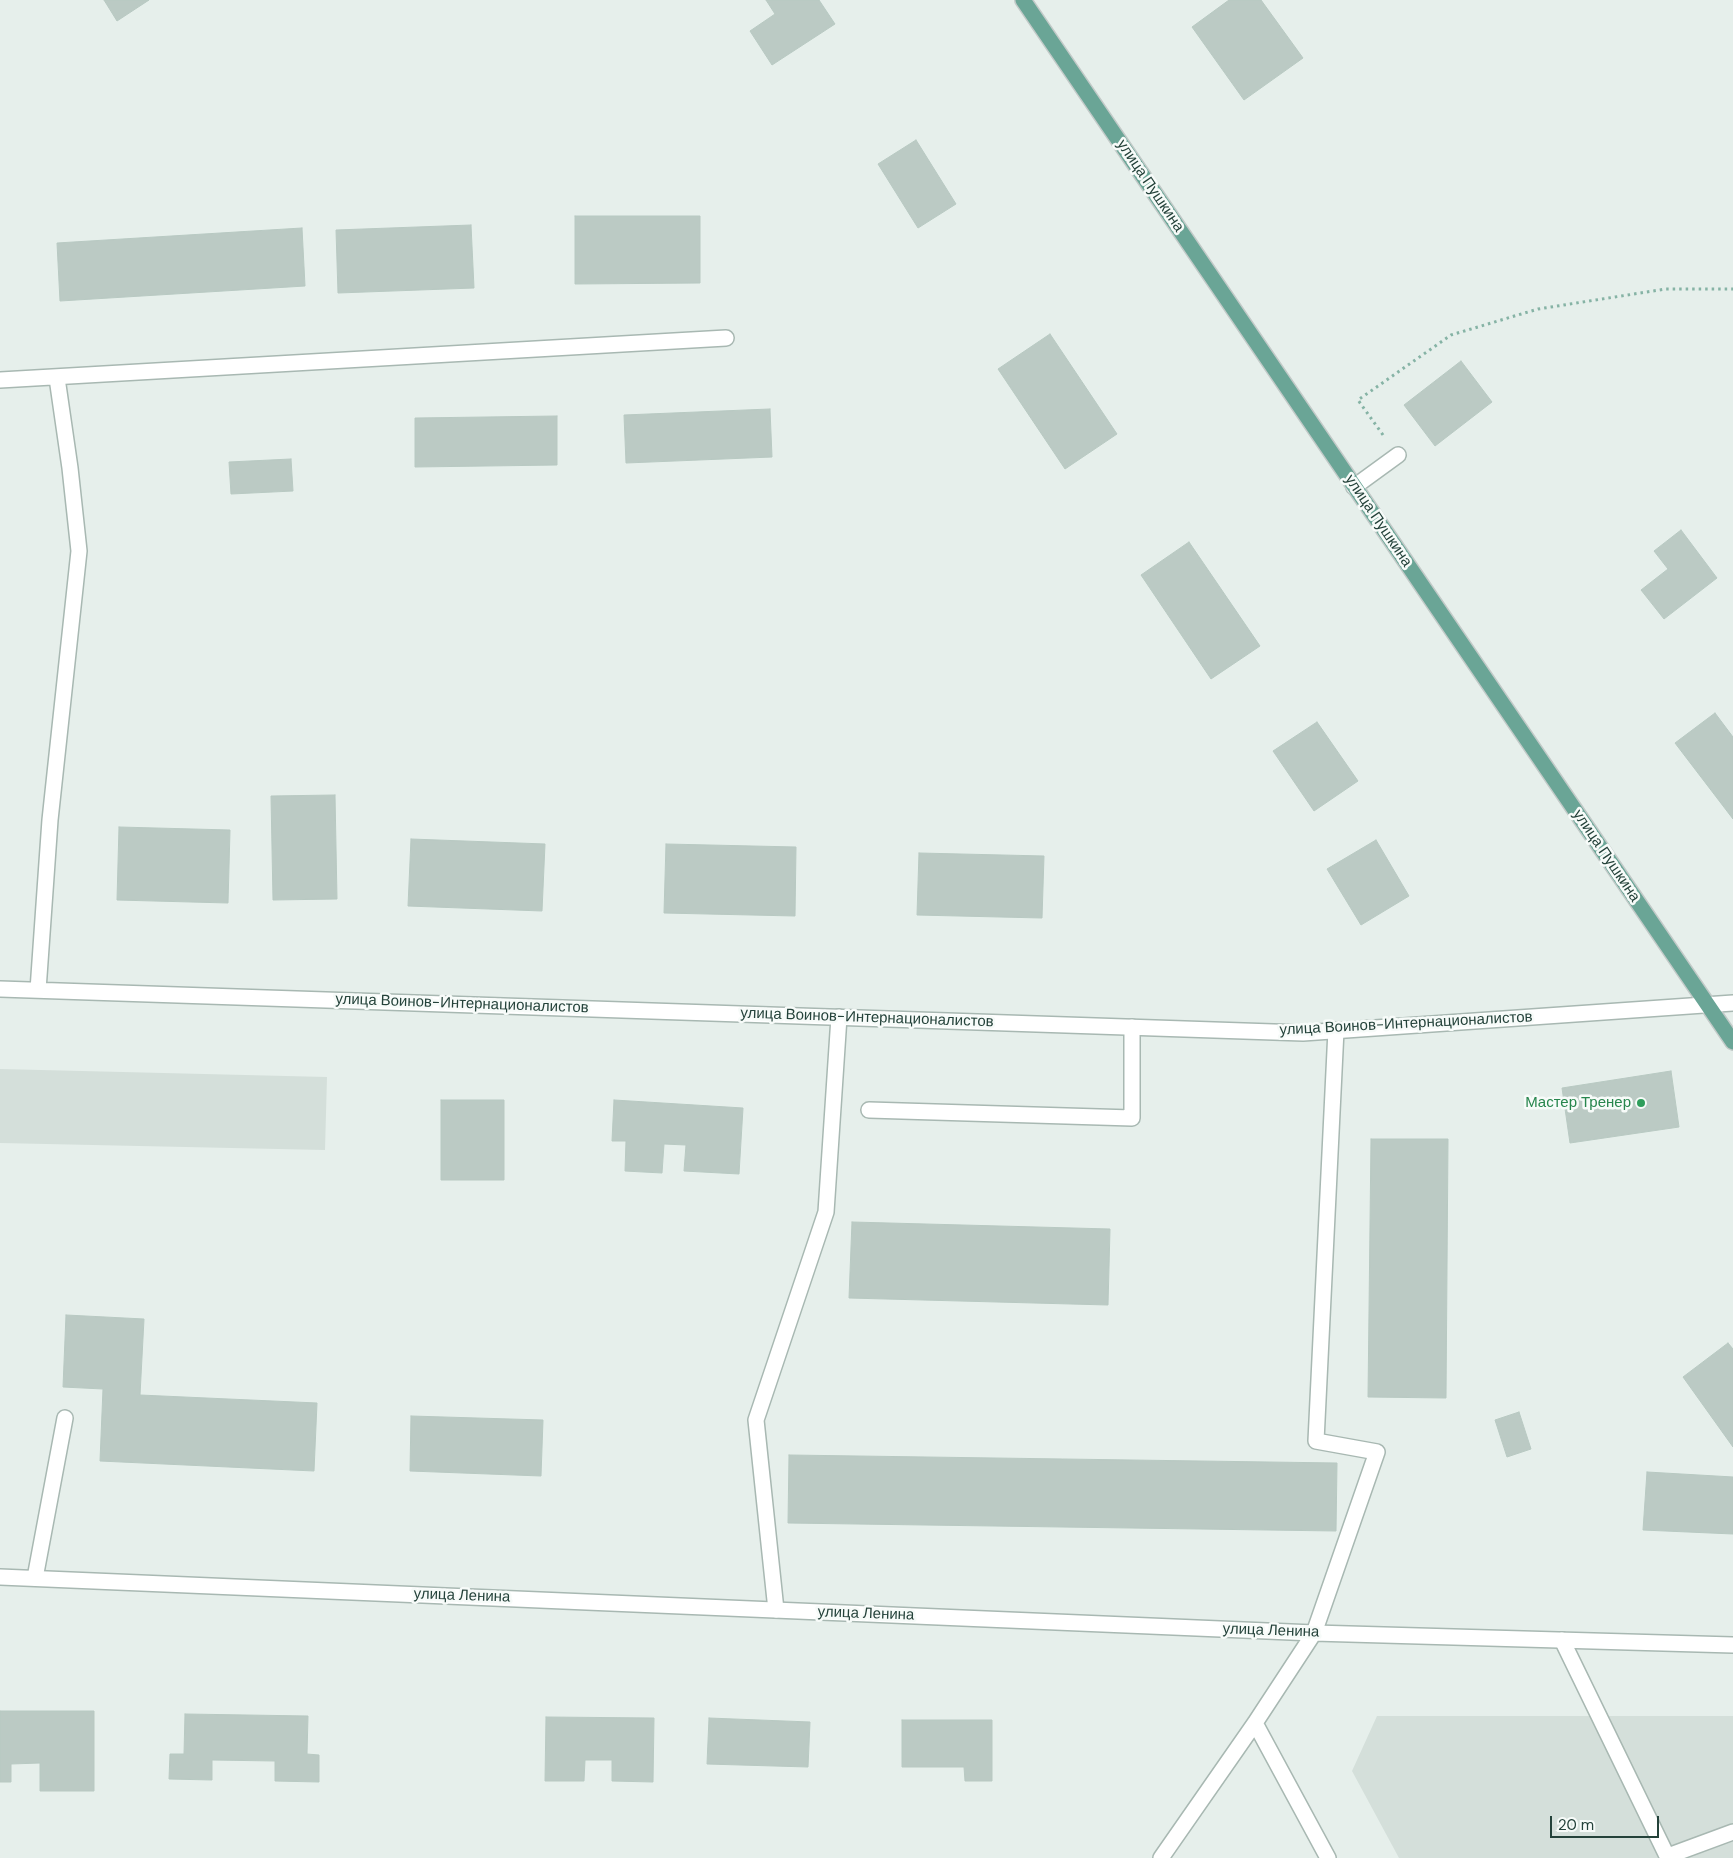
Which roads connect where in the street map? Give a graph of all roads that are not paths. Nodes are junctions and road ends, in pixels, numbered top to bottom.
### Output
1 (1023, 0) edge
2 (726, 338) dead end
3 (57, 378) junction
4 (0, 380) edge
5 (1398, 455) road end
6 (1354, 487) junction
7 (0, 989) edge
8 (38, 990) junction
9 (1733, 1003) edge
10 (1707, 1004) junction
11 (840, 1017) junction
12 (1132, 1027) junction
13 (1336, 1030) junction
14 (1733, 1042) edge
15 (870, 1110) dead end
16 (65, 1418) dead end
17 (0, 1577) edge
18 (35, 1578) junction
19 (776, 1610) junction
20 (1314, 1633) junction
21 (1562, 1640) junction
22 (1733, 1645) edge
23 (1255, 1723) junction
24 (1733, 1832) edge
25 (1668, 1857) edge
26 (1161, 1858) edge
27 (1328, 1858) edge

1 - 6 main road, улица Пушкина
2 - 3 street
3 - 4 street
3 - 8 street
5 - 6 street
6 - 10 main road, улица Пушкина
7 - 8 street, улица Воинов-Интернационалистов
8 - 11 street, улица Воинов-Интернационалистов
9 - 10 street, улица Воинов-Интернационалистов
10 - 13 street, улица Воинов-Интернационалистов
10 - 14 main road, улица Пушкина
11 - 12 street, улица Воинов-Интернационалистов
11 - 19 street
12 - 13 street, улица Воинов-Интернационалистов
12 - 15 street
13 - 20 street
16 - 18 street
17 - 18 street, улица Ленина
18 - 19 street, улица Ленина
19 - 20 street, улица Ленина
20 - 21 street, улица Ленина
20 - 23 street
21 - 22 street, улица Ленина
21 - 25 street
23 - 26 street
23 - 27 street
24 - 25 street

